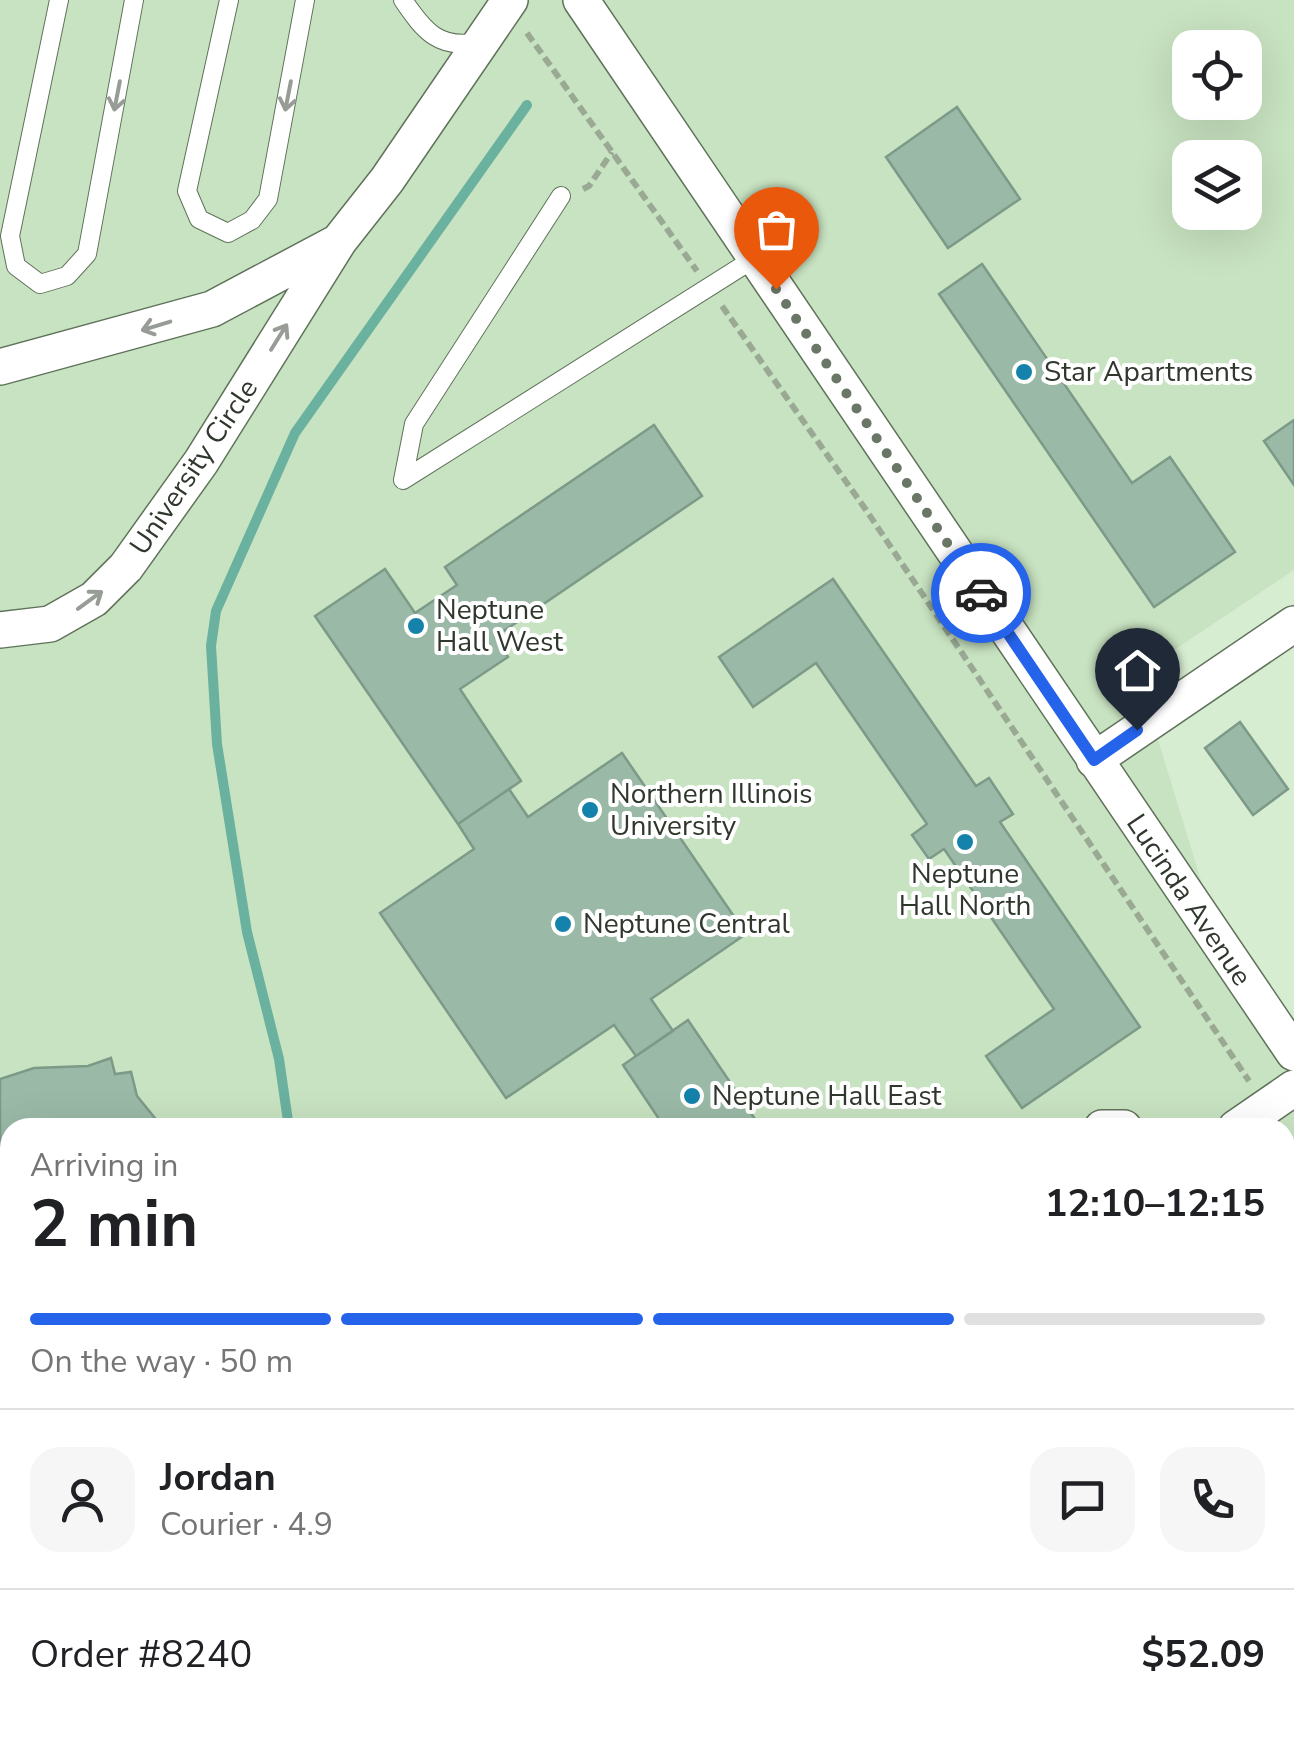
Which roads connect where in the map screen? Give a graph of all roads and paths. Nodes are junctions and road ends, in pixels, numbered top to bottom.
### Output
1 (60, 0) edge
2 (134, 0) edge
3 (229, 0) edge
4 (306, 0) edge
5 (403, 0) edge
6 (510, 0) edge
7 (581, 0) edge
8 (532, 39) dead end
9 (479, 42) junction
10 (612, 152) junction
11 (561, 196) joint
12 (339, 242) junction
13 (755, 258) junction
14 (709, 288) junction
15 (0, 368) edge
16 (1294, 624) edge
17 (0, 630) edge
18 (1094, 760) junction
19 (1294, 1053) edge
20 (1233, 1056) dead end
21 (1294, 1088) edge
22 (1250, 1118) edge

2 -> 1 lane
4 -> 3 lane
5 - 9 lane
6 - 9 street, University Circle
7 - 13 street, Lucinda Avenue
8 - 10 path
9 - 12 street, University Circle
10 - 11 path
10 - 14 path
11 - 14 lane
12 -> 15 street, University Circle
17 -> 12 street, University Circle
13 - 14 lane
13 - 18 street, Lucinda Avenue
14 - 20 path
16 - 18 street
18 - 19 street, Lucinda Avenue
21 - 22 street

